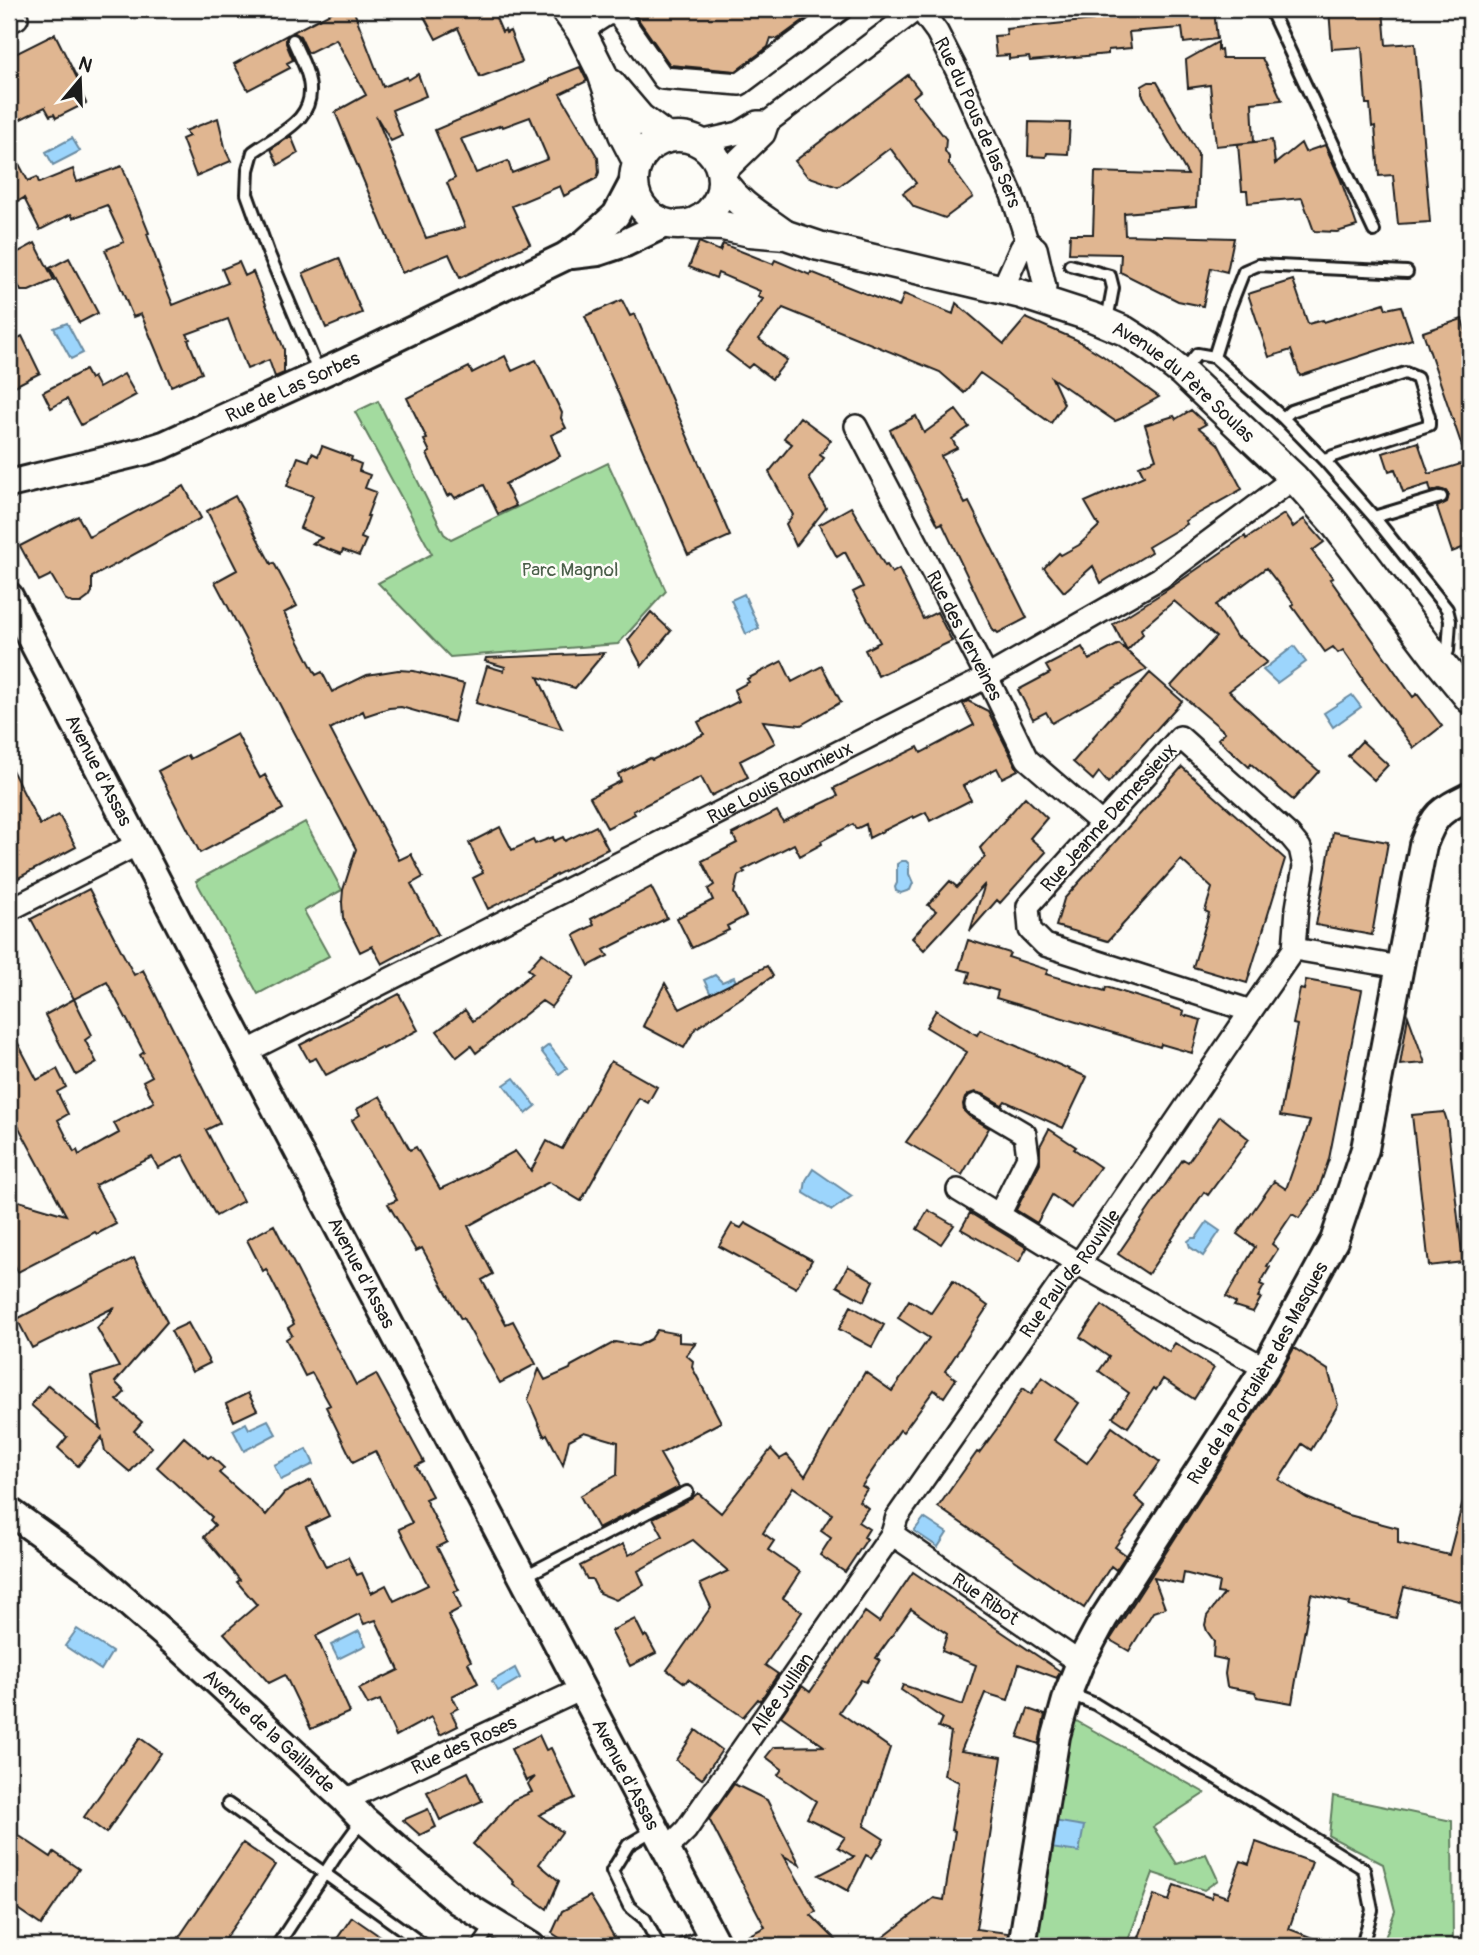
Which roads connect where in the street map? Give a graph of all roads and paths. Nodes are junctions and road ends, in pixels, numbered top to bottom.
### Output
1 (841, 9) edge
2 (919, 9) edge
3 (1270, 9) edge
4 (573, 20) edge
5 (293, 40) dead end
6 (601, 73) junction
7 (768, 122) junction
8 (667, 138) junction
9 (700, 142) junction
10 (636, 172) junction
11 (723, 179) junction
12 (677, 224) junction
13 (1374, 231) dead end
14 (786, 235) junction
15 (1027, 241) junction
16 (564, 257) junction
17 (1070, 265) dead end
18 (1407, 272) dead end
19 (1002, 290) junction
20 (1043, 301) junction
21 (1106, 323) junction
22 (1214, 358) junction
23 (1182, 372) junction
24 (319, 373) junction
25 (1283, 418) junction
26 (856, 426) dead end
27 (1325, 461) junction
28 (1294, 478) junction
29 (9, 484) edge
30 (1441, 497) dead end
31 (1374, 517) junction
32 (9, 596) edge
33 (1438, 660) junction
34 (987, 677) junction
35 (1470, 699) edge
36 (1470, 796) edge
37 (1101, 823) junction
38 (138, 844) junction
39 (9, 910) edge
40 (1294, 949) junction
41 (1400, 967) junction
42 (1251, 1011) junction
43 (246, 1052) junction
44 (976, 1105) dead end
45 (958, 1191) dead end
46 (999, 1215) junction
47 (1079, 1264) junction
48 (1265, 1368) junction
49 (687, 1492) dead end
50 (9, 1511) edge
51 (892, 1534) junction
52 (523, 1577) junction
53 (1080, 1663) junction
54 (582, 1689) junction
55 (1068, 1693) junction
56 (228, 1804) dead end
57 (354, 1810) junction
58 (660, 1838) junction
59 (324, 1874) junction
60 (494, 1922) junction
61 (714, 1939) edge
62 (424, 1945) edge
63 (277, 1946) edge
64 (478, 1946) edge
65 (531, 1946) edge
66 (659, 1946) edge
67 (680, 1946) edge
68 (1021, 1946) edge
69 (1362, 1946) edge

1 - 4 street
2 - 7 street
2 - 15 street, Rue du Pous de las Sers
3 - 13 lane
4 - 6 main road
5 - 24 lane
6 - 8 main road
6 - 10 main road
7 - 9 street
7 - 11 street
8 - 9 main road
8 - 10 main road
9 - 11 main road
10 - 12 main road
10 - 16 street, Rue de Las Sorbes
11 - 12 main road
11 - 14 main road, Avenue du Père Soulas
12 - 14 main road, Avenue du Père Soulas
12 - 16 street, Rue de Las Sorbes
14 - 19 main road, Avenue du Père Soulas
15 - 19 street
15 - 20 street, Rue du Pous de las Sers
16 - 24 street, Rue de Las Sorbes
17 - 21 lane
18 - 22 lane
19 - 20 main road, Avenue du Père Soulas
20 - 21 main road, Avenue du Père Soulas
21 - 23 main road, Avenue du Père Soulas
22 - 23 lane
22 - 25 lane
23 - 28 main road, Avenue du Père Soulas
24 - 29 street, Rue de Las Sorbes
25 - 27 lane
25 - 27 lane
26 - 34 street, Rue des Verveines
27 - 31 lane
28 - 33 main road, Avenue du Père Soulas
28 - 34 street, Rue Louis Roumieux
30 - 31 lane
31 - 33 lane
32 - 38 street, Avenue d'Assas
33 - 35 main road, Avenue du Père Soulas
34 - 37 street, Rue des Verveines
34 - 43 street, Rue Louis Roumieux
36 - 41 street, Rue de la Portalière des Masques
37 - 40 street, Rue Jeanne Demessieux
37 - 42 street, Rue Jeanne Demessieux
38 - 39 street
38 - 43 street, Avenue d'Assas
40 - 41 street
40 - 42 street
41 - 48 street, Rue de la Portalière des Masques
42 - 47 street, Rue Paul de Rouville
43 - 52 street, Avenue d'Assas
44 - 46 street
45 - 46 street
46 - 47 street
47 - 48 street
47 - 51 street, Rue Paul de Rouville
48 - 53 street, Rue de la Portalière des Masques
49 - 52 lane
50 - 57 street, Avenue de la Gaillarde
51 - 53 street, Rue Ribot
51 - 58 street, Allée Jullian
52 - 54 street, Avenue d'Assas
53 - 55 street, Rue de la Portalière des Masques
54 - 57 street, Rue des Roses
54 - 58 street, Avenue d'Assas
55 - 68 street, Rue de la Portalière des Masques
55 - 69 lane
56 - 59 lane
57 - 59 lane
57 - 60 street, Avenue de la Gaillarde
58 - 61 street, Avenue d'Assas
58 - 66 lane
59 - 62 lane
59 - 63 lane
60 - 64 lane
60 - 65 street, Avenue de la Gaillarde
61 - 67 lane

